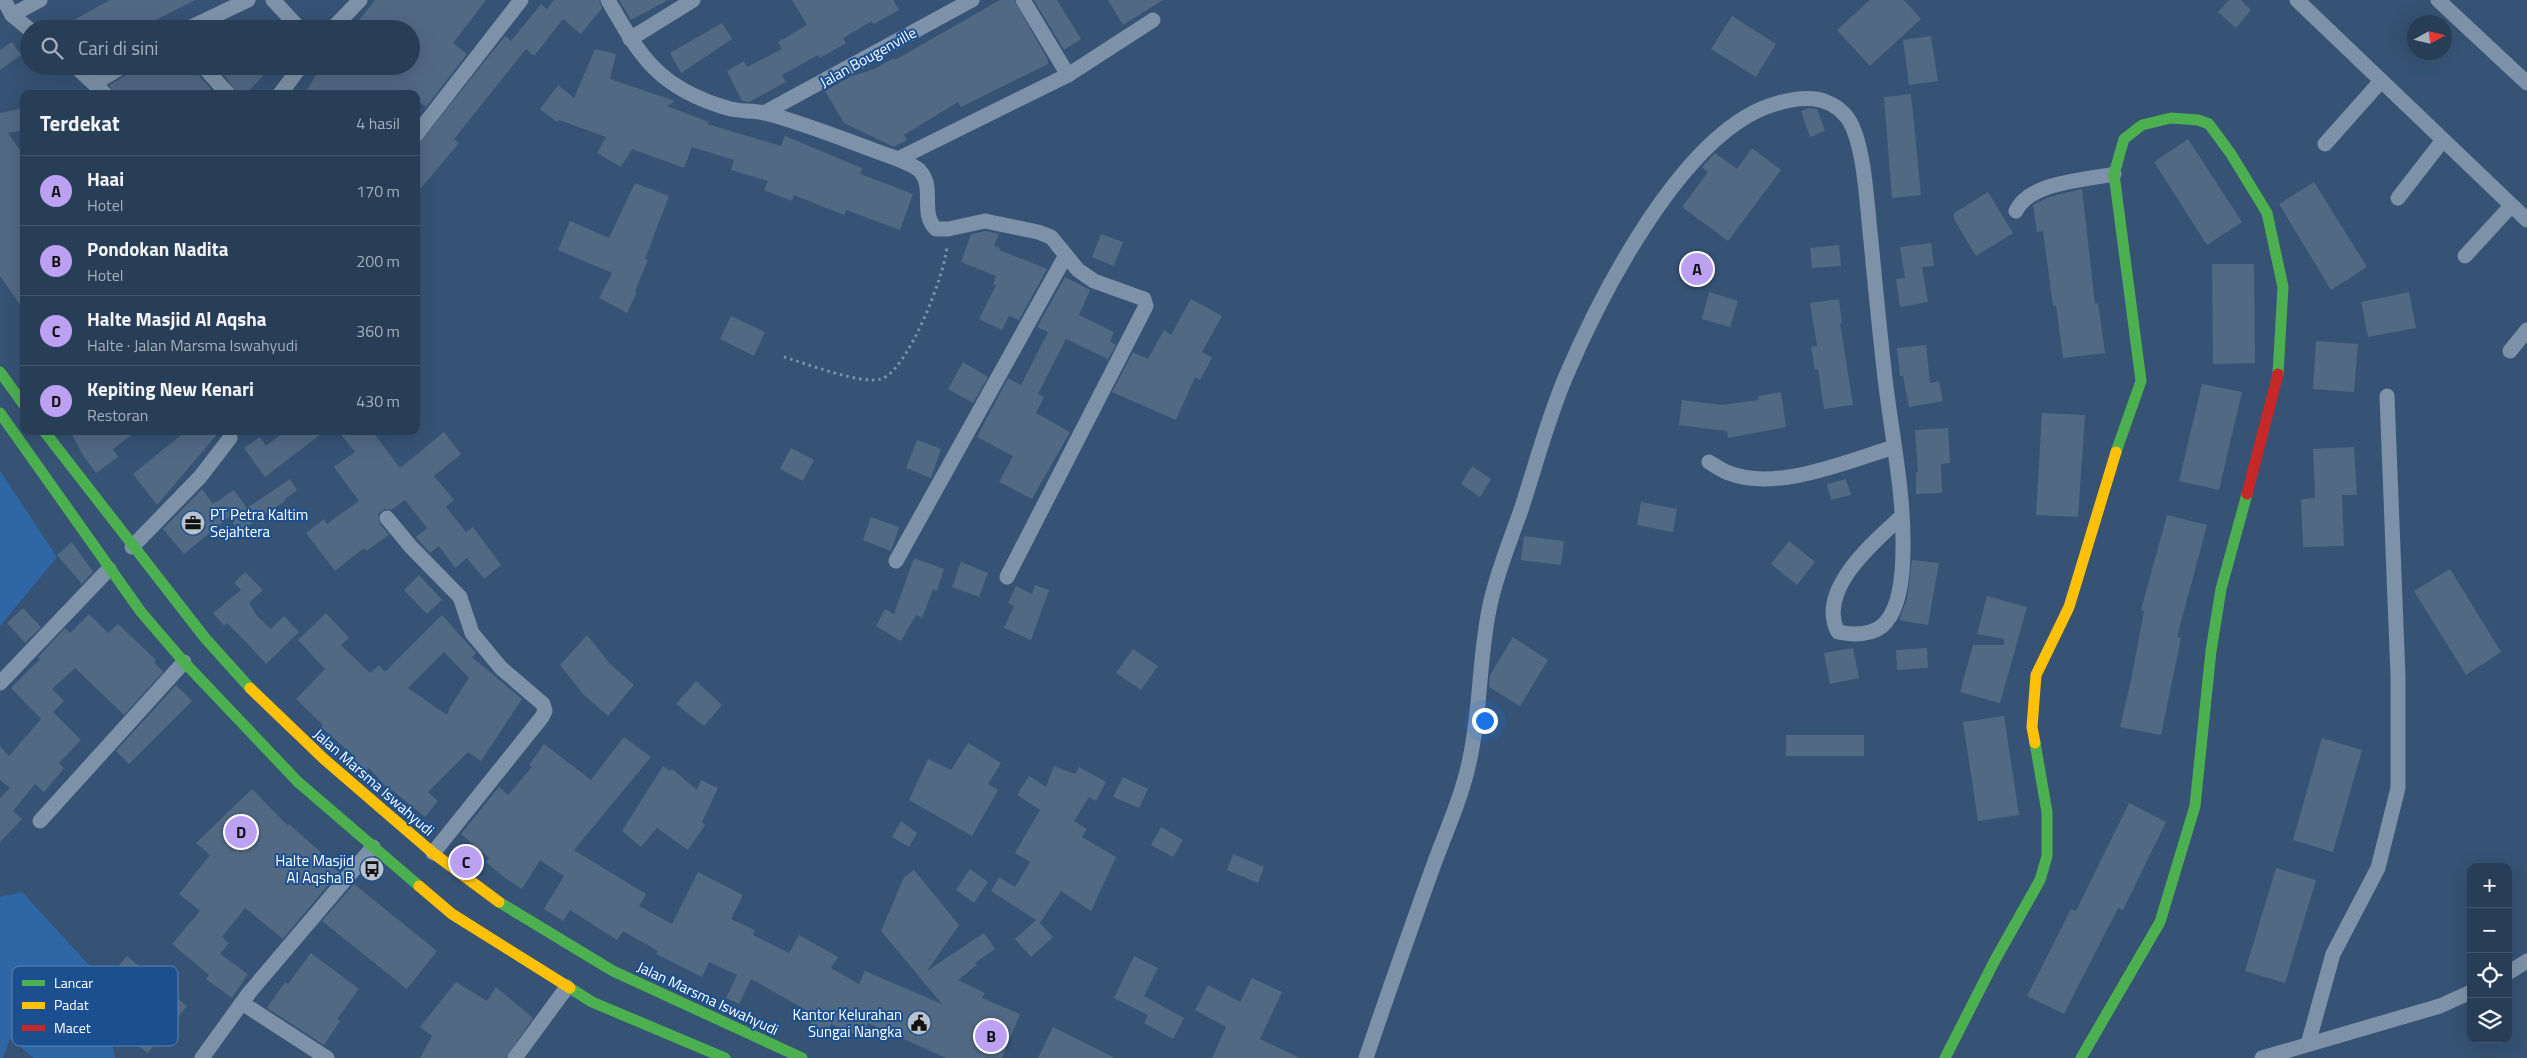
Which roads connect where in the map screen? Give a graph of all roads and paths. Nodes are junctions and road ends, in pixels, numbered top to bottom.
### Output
1 (4, 0) edge
2 (40, 0) edge
3 (248, 0) edge
4 (273, 0) edge
5 (360, 0) edge
6 (521, 0) edge
7 (608, 0) edge
8 (693, 0) edge
9 (972, 0) edge
10 (1023, 0) edge
11 (2297, 0) edge
12 (2438, 0) edge
13 (12, 15) junction
14 (206, 20) edge
15 (292, 20) edge
16 (341, 20) edge
17 (1153, 20) dead end
18 (20, 22) edge
19 (630, 38) junction
20 (85, 75) edge
21 (114, 75) edge
22 (211, 75) edge
23 (294, 75) edge
24 (1068, 75) junction
25 (2381, 81) junction
26 (2527, 83) edge
27 (100, 88) edge
28 (224, 90) edge
29 (283, 90) edge
30 (764, 113) junction
31 (420, 130) edge
32 (2443, 140) junction
33 (2325, 144) dead end
34 (898, 158) junction
35 (2114, 174) junction
36 (2398, 198) dead end
37 (2511, 206) junction
38 (2016, 211) dead end
39 (2527, 220) edge
40 (948, 229) junction
41 (1066, 255) junction
42 (2466, 256) dead end
43 (2527, 330) edge
44 (2510, 351) dead end
45 (784, 357) dead end
46 (0, 372) edge
47 (2387, 396) dead end
48 (20, 400) edge
49 (0, 413) edge
50 (47, 435) edge
51 (230, 438) dead end
52 (1894, 447) junction
53 (1709, 462) dead end
54 (1902, 516) junction
55 (387, 518) dead end
56 (132, 547) junction
57 (896, 560) dead end
58 (110, 569) junction
59 (1007, 577) dead end
60 (184, 662) junction
61 (0, 683) edge
62 (40, 821) dead end
63 (373, 847) junction
64 (433, 853) junction
65 (2527, 961) edge
66 (2512, 970) edge
67 (567, 987) junction
68 (2467, 994) edge
69 (242, 1003) junction
70 (2308, 1044) junction
71 (202, 1058) edge
72 (327, 1058) edge
73 (514, 1058) edge
74 (725, 1058) edge
75 (802, 1058) edge
76 (1366, 1058) edge
77 (1945, 1058) edge
78 (2081, 1058) edge
79 (2262, 1058) edge

1 - 13 street
2 - 13 street
3 - 14 street
4 - 15 street
5 - 16 street
6 - 31 street
7 - 19 street
8 - 19 street
9 - 30 street, Jalan Bougenville
10 - 24 street
11 - 25 street
12 - 26 street
13 - 18 street
17 - 24 street
19 - 30 street
20 - 27 street
21 - 27 street
22 - 28 street
23 - 29 street
24 - 34 street
25 - 32 street
25 - 33 street
30 - 34 street
32 - 36 street
32 - 37 street
34 - 40 street
35 - 38 street
35 - 77 main road
35 - 78 main road
37 - 39 street
37 - 42 street
40 - 41 street
40 - 45 path
41 - 57 street
41 - 59 street
43 - 44 street
46 - 48 main road
47 - 70 street
49 - 58 main road
50 - 56 main road, Jalan Marsma Iswahyudi
51 - 56 street
52 - 53 street
52 - 54 street
52 - 76 street
54 - 54 street
55 - 64 street
56 - 64 main road, Jalan Marsma Iswahyudi
58 - 60 main road
58 - 61 street
60 - 62 street
60 - 63 main road
63 - 67 main road
63 - 69 street
64 - 75 main road, Jalan Marsma Iswahyudi
65 - 66 street
67 - 73 street
67 - 74 main road
68 - 70 street
69 - 71 street
69 - 72 street
70 - 79 street

